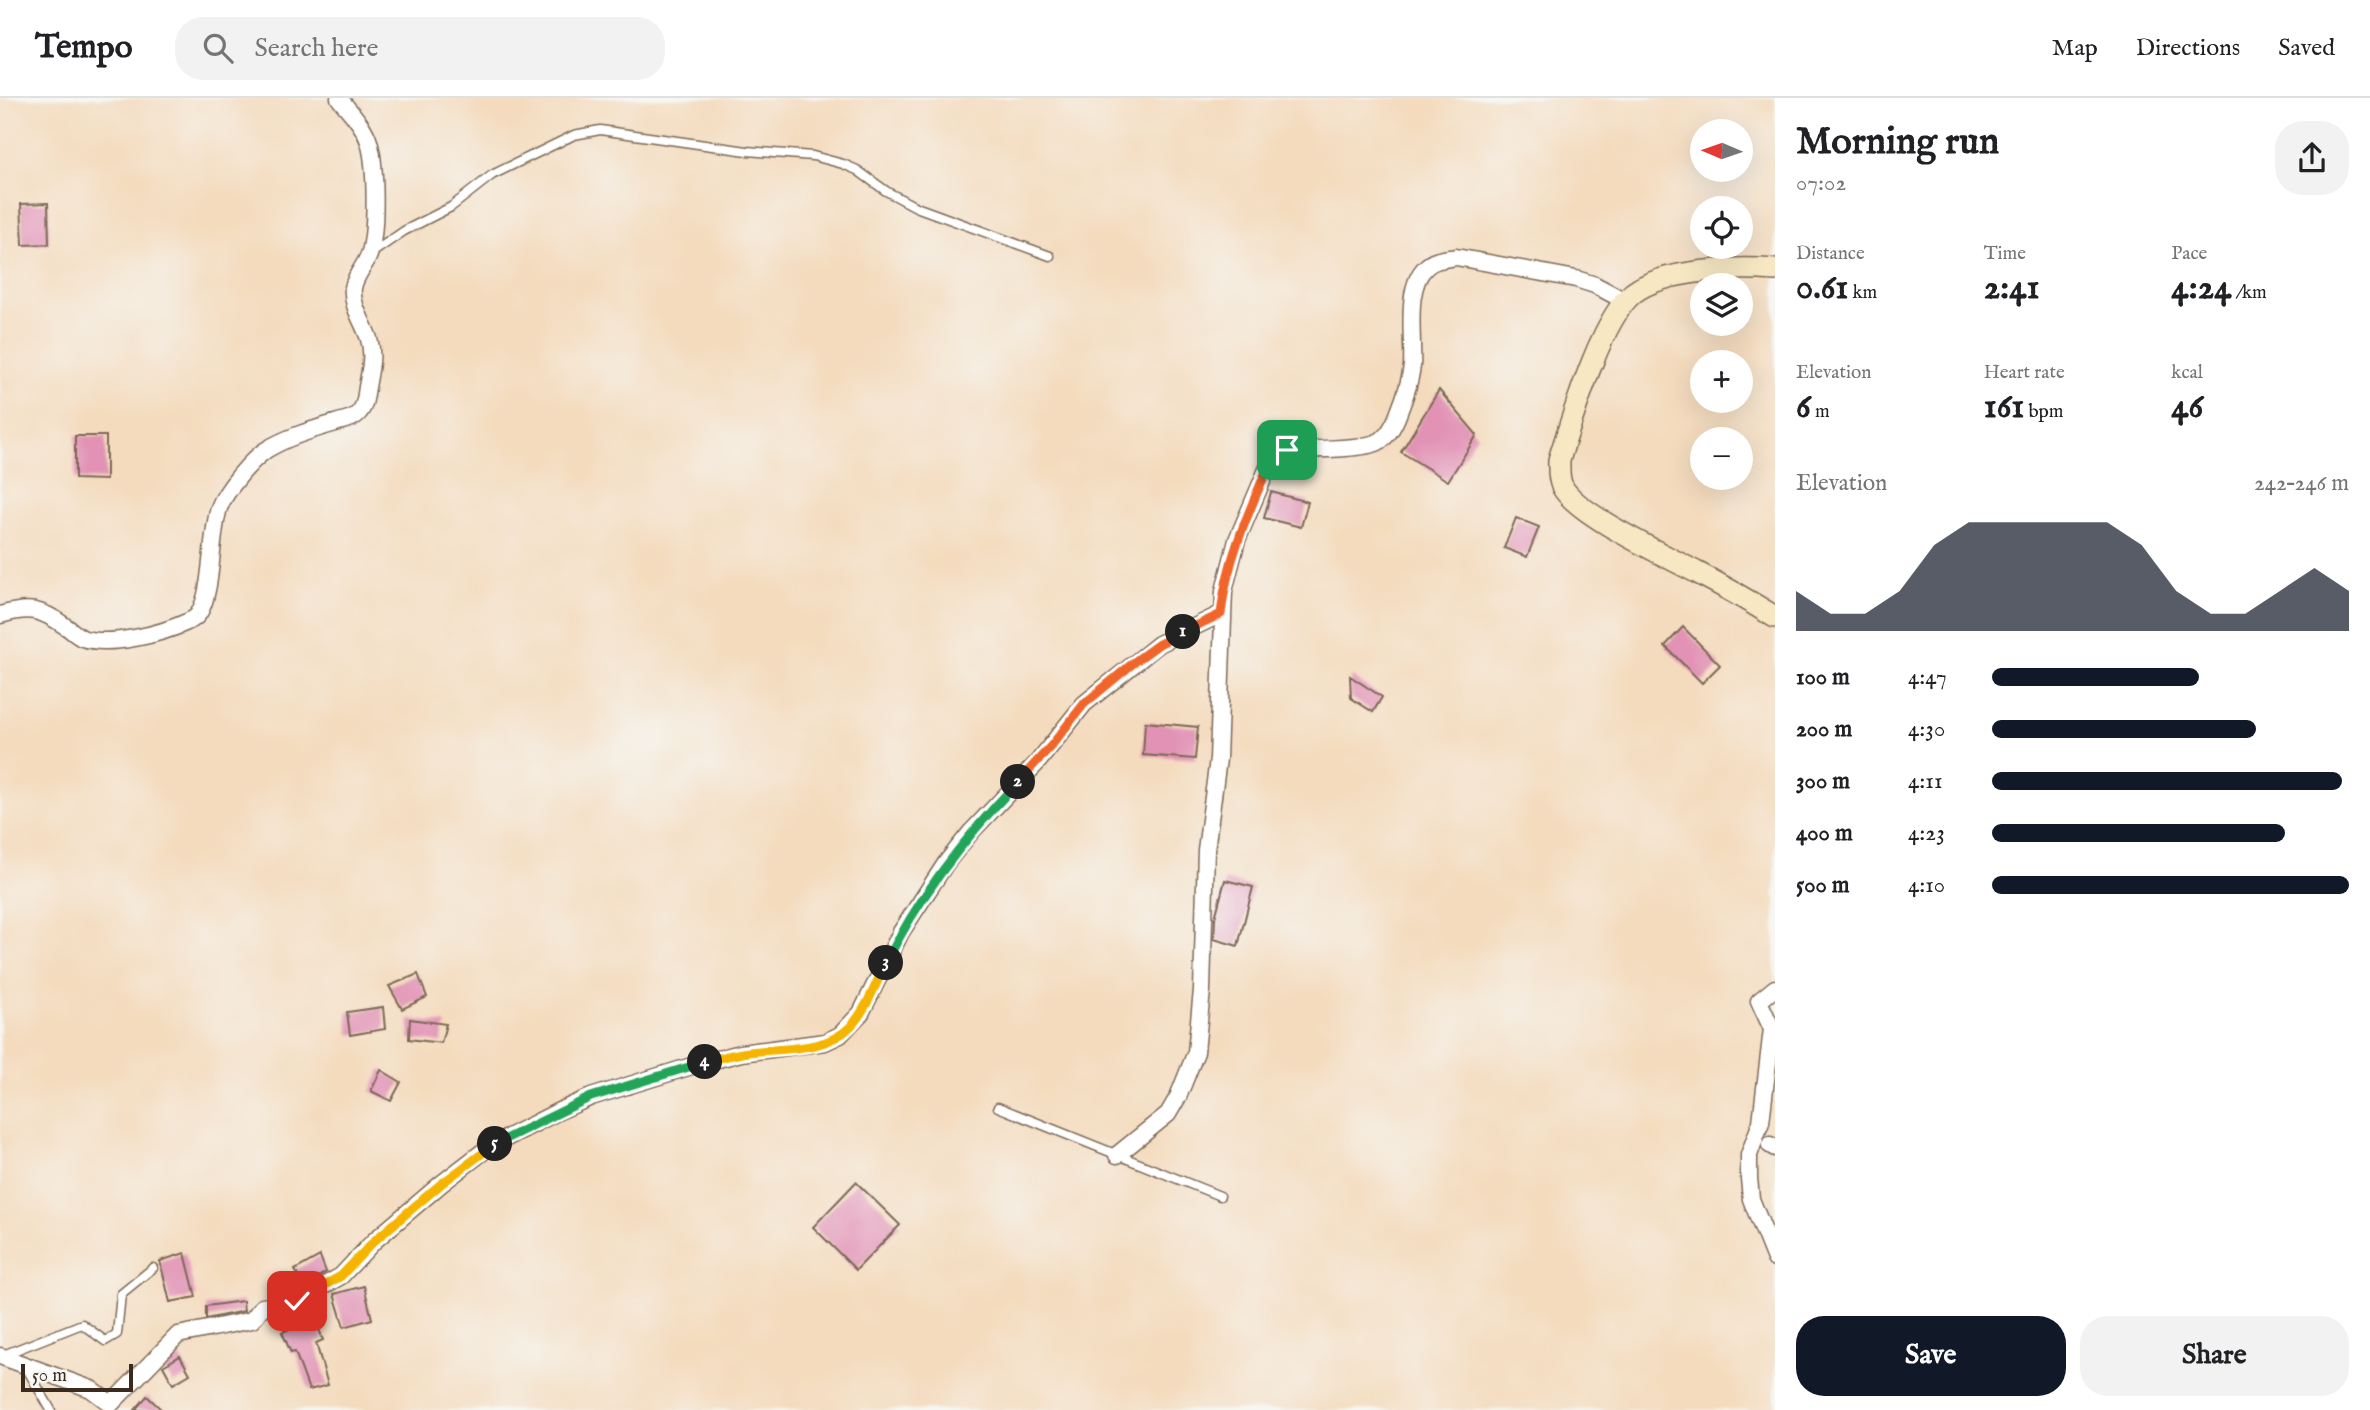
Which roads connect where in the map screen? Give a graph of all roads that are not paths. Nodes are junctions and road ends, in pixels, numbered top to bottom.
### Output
1 (339, 98) edge
2 (369, 254) junction
3 (1050, 256) dead end
4 (1775, 270) edge
5 (1625, 301) junction
6 (0, 614) edge
7 (1221, 614) junction
8 (1775, 617) edge
9 (1775, 988) edge
10 (998, 1107) dead end
11 (1117, 1155) junction
12 (1220, 1196) dead end
13 (1775, 1259) edge
14 (153, 1268) dead end
15 (1, 1355) edge
16 (24, 1363) junction
17 (51, 1410) edge

1 - 2 street
2 - 3 lane
2 - 6 street
4 - 5 street
5 - 7 street
5 - 8 street
7 - 11 street
7 - 16 street
9 - 13 street
10 - 11 lane
11 - 12 lane
14 - 15 lane
15 - 16 street
16 - 17 lane

